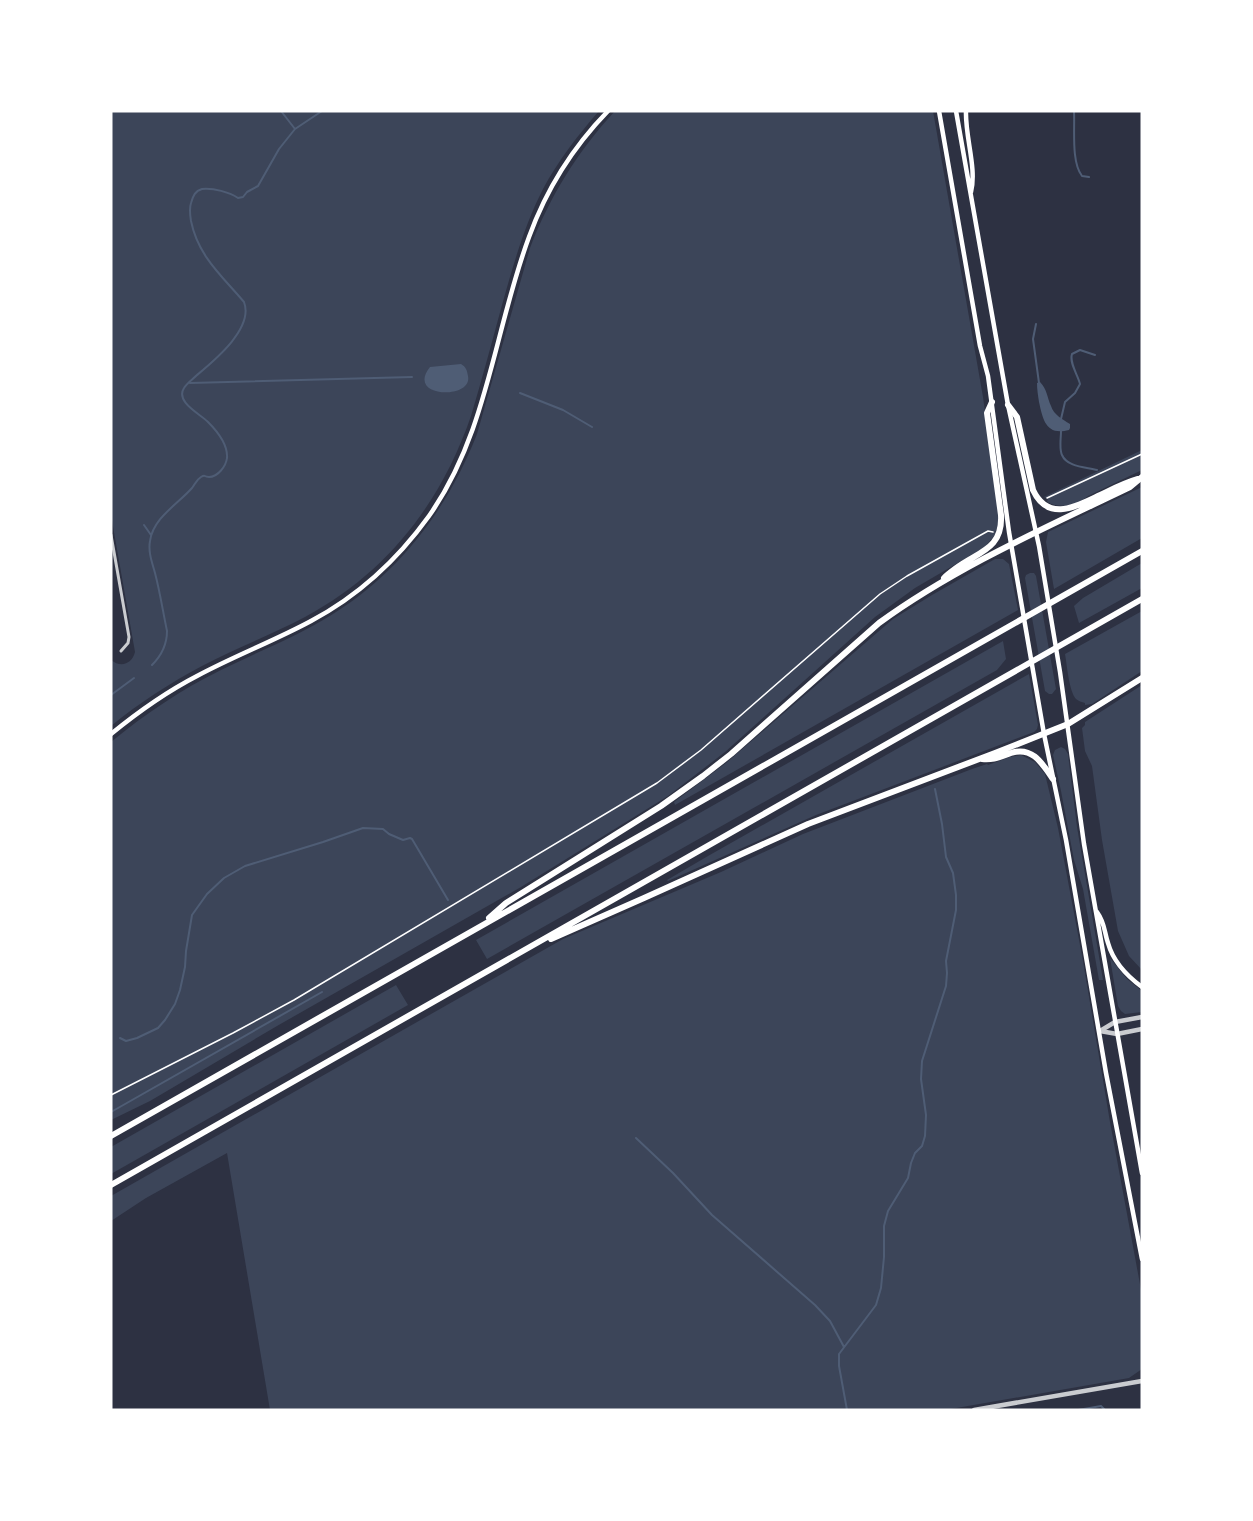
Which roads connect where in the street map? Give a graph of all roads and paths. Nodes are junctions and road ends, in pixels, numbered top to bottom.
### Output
1 (608, 111) edge
2 (939, 111) edge
3 (956, 111) edge
4 (966, 111) edge
5 (971, 194) junction
6 (992, 402) junction
7 (1008, 405) junction
8 (1142, 454) edge
9 (1142, 477) edge
10 (1046, 498) dead end
11 (1036, 532) junction
12 (994, 533) dead end
13 (111, 535) edge
14 (1011, 545) junction
15 (1142, 551) edge
16 (936, 586) junction
17 (1142, 599) edge
18 (121, 651) dead end
19 (1142, 678) edge
20 (1068, 724) junction
21 (111, 734) edge
22 (1044, 734) junction
23 (978, 759) junction
24 (1053, 778) junction
25 (1095, 908) junction
26 (480, 926) junction
27 (524, 950) junction
28 (1142, 987) edge
29 (1142, 1017) edge
30 (1115, 1022) junction
31 (1142, 1029) edge
32 (1100, 1031) junction
33 (1117, 1034) junction
34 (111, 1095) edge
35 (111, 1136) edge
36 (1142, 1173) edge
37 (111, 1185) edge
38 (1142, 1259) edge
39 (1142, 1381) edge
40 (974, 1410) edge

1 - 21 main road
2 - 6 main road
3 - 5 main road
4 - 5 main road
5 - 7 main road
6 - 14 main road
6 - 16 highway
7 - 9 highway
7 - 11 main road
8 - 10 path
9 - 11 highway
11 - 14 highway
11 - 20 main road
12 - 34 path
13 - 18 street
14 - 16 highway
14 - 22 main road
15 - 26 highway
16 - 26 highway
17 - 27 highway
19 - 20 highway
20 - 22 highway
20 - 25 main road
22 - 23 highway
22 - 24 main road
23 - 24 highway
23 - 27 highway
24 - 32 main road
25 - 28 main road
25 - 30 main road
26 - 35 highway
27 - 37 highway
29 - 30 street
30 - 32 street
30 - 33 main road
31 - 33 street
32 - 33 street
32 - 38 main road
33 - 36 main road
39 - 40 street

